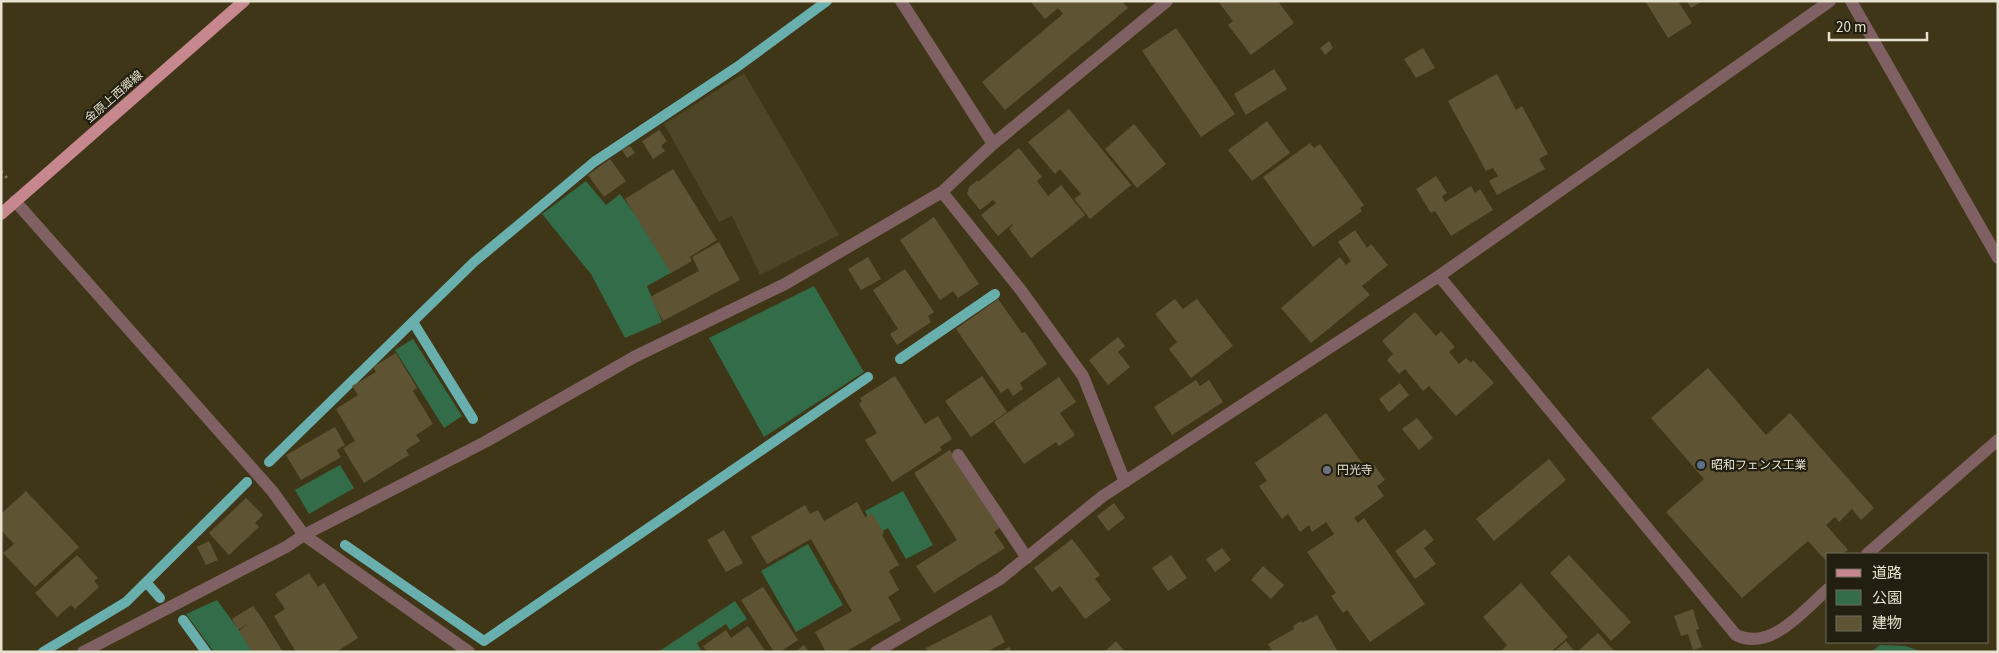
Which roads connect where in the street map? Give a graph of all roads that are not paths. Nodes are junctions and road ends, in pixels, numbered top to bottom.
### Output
1 (244, 1) edge
2 (901, 1) edge
3 (1168, 1) edge
4 (1830, 1) edge
5 (1850, 1) edge
6 (993, 144) junction
7 (942, 192) junction
8 (15, 201) junction
9 (1, 214) edge
10 (1998, 258) edge
11 (1439, 276) junction
12 (1998, 440) edge
13 (958, 455) dead end
14 (1124, 482) junction
15 (304, 534) junction
16 (1868, 553) edge
17 (1027, 558) junction
18 (1826, 591) edge
19 (83, 652) edge
20 (468, 652) edge
21 (876, 652) edge

1 - 8 main road, 金原上西郷線
2 - 6 street
3 - 6 street
4 - 11 street
5 - 10 street
6 - 7 street
7 - 14 street
7 - 15 street
8 - 9 main road, 金原上西郷線
8 - 15 street
11 - 14 street
11 - 18 street
12 - 16 street
13 - 17 street
14 - 17 street
15 - 19 street
15 - 20 street
17 - 21 street

